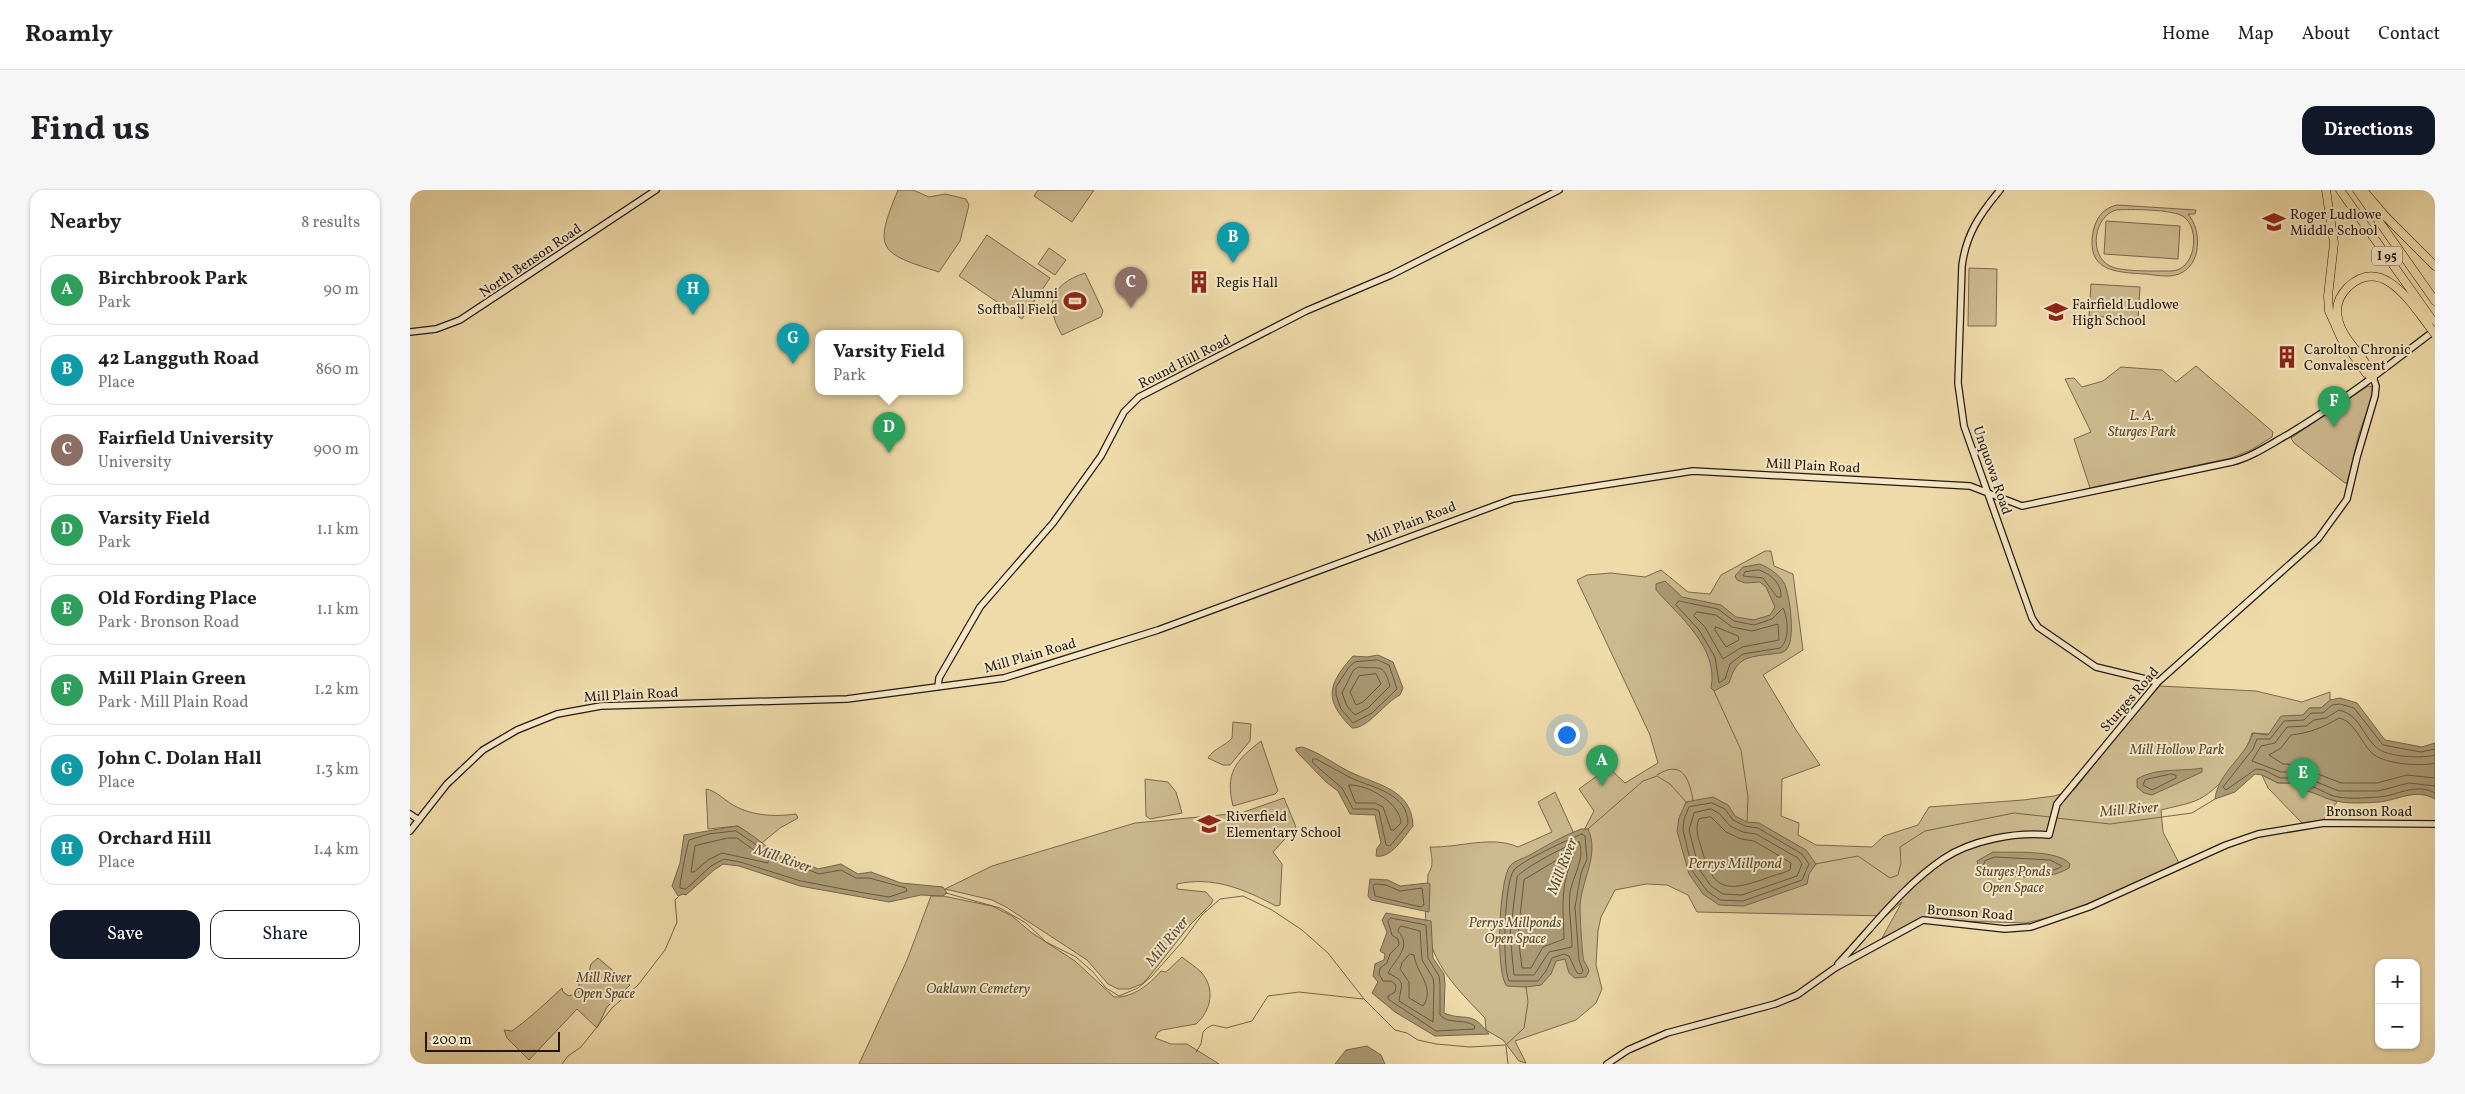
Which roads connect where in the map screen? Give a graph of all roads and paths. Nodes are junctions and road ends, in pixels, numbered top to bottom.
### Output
1 (656, 190) edge
2 (1558, 190) edge
3 (2000, 190) edge
4 (2326, 190) edge
5 (2340, 190) edge
6 (2357, 190) edge
7 (2363, 190) edge
8 (2435, 266) edge
9 (2435, 301) edge
10 (2433, 326) edge
11 (410, 332) edge
12 (2435, 334) edge
13 (2373, 378) junction
14 (1986, 492) junction
15 (2158, 682) junction
16 (938, 687) junction
17 (410, 814) edge
18 (418, 820) junction
19 (2435, 824) edge
20 (410, 831) edge
21 (1835, 968) junction
22 (1607, 1064) edge

1 - 11 main road, North Benson Road
2 - 16 main road, Round Hill Road
3 - 14 main road, Unquowa Road
4 - 13 highway
5 - 10 highway, I 95
6 - 9 highway, I 95
7 - 8 highway
10 - 12 highway, bridge
10 - 13 main road, Mill Plain Road
10 - 13 highway
13 - 14 main road, Mill Plain Road
13 - 15 main road, Sturges Road
14 - 15 main road, Unquowa Road
14 - 16 main road, Mill Plain Road
15 - 21 main road, Sturges Road
16 - 18 main road, Mill Plain Road
17 - 18 main road
18 - 20 main road, Mill Plain Road
19 - 21 main road, Bronson Road
21 - 22 main road, Bronson Road

